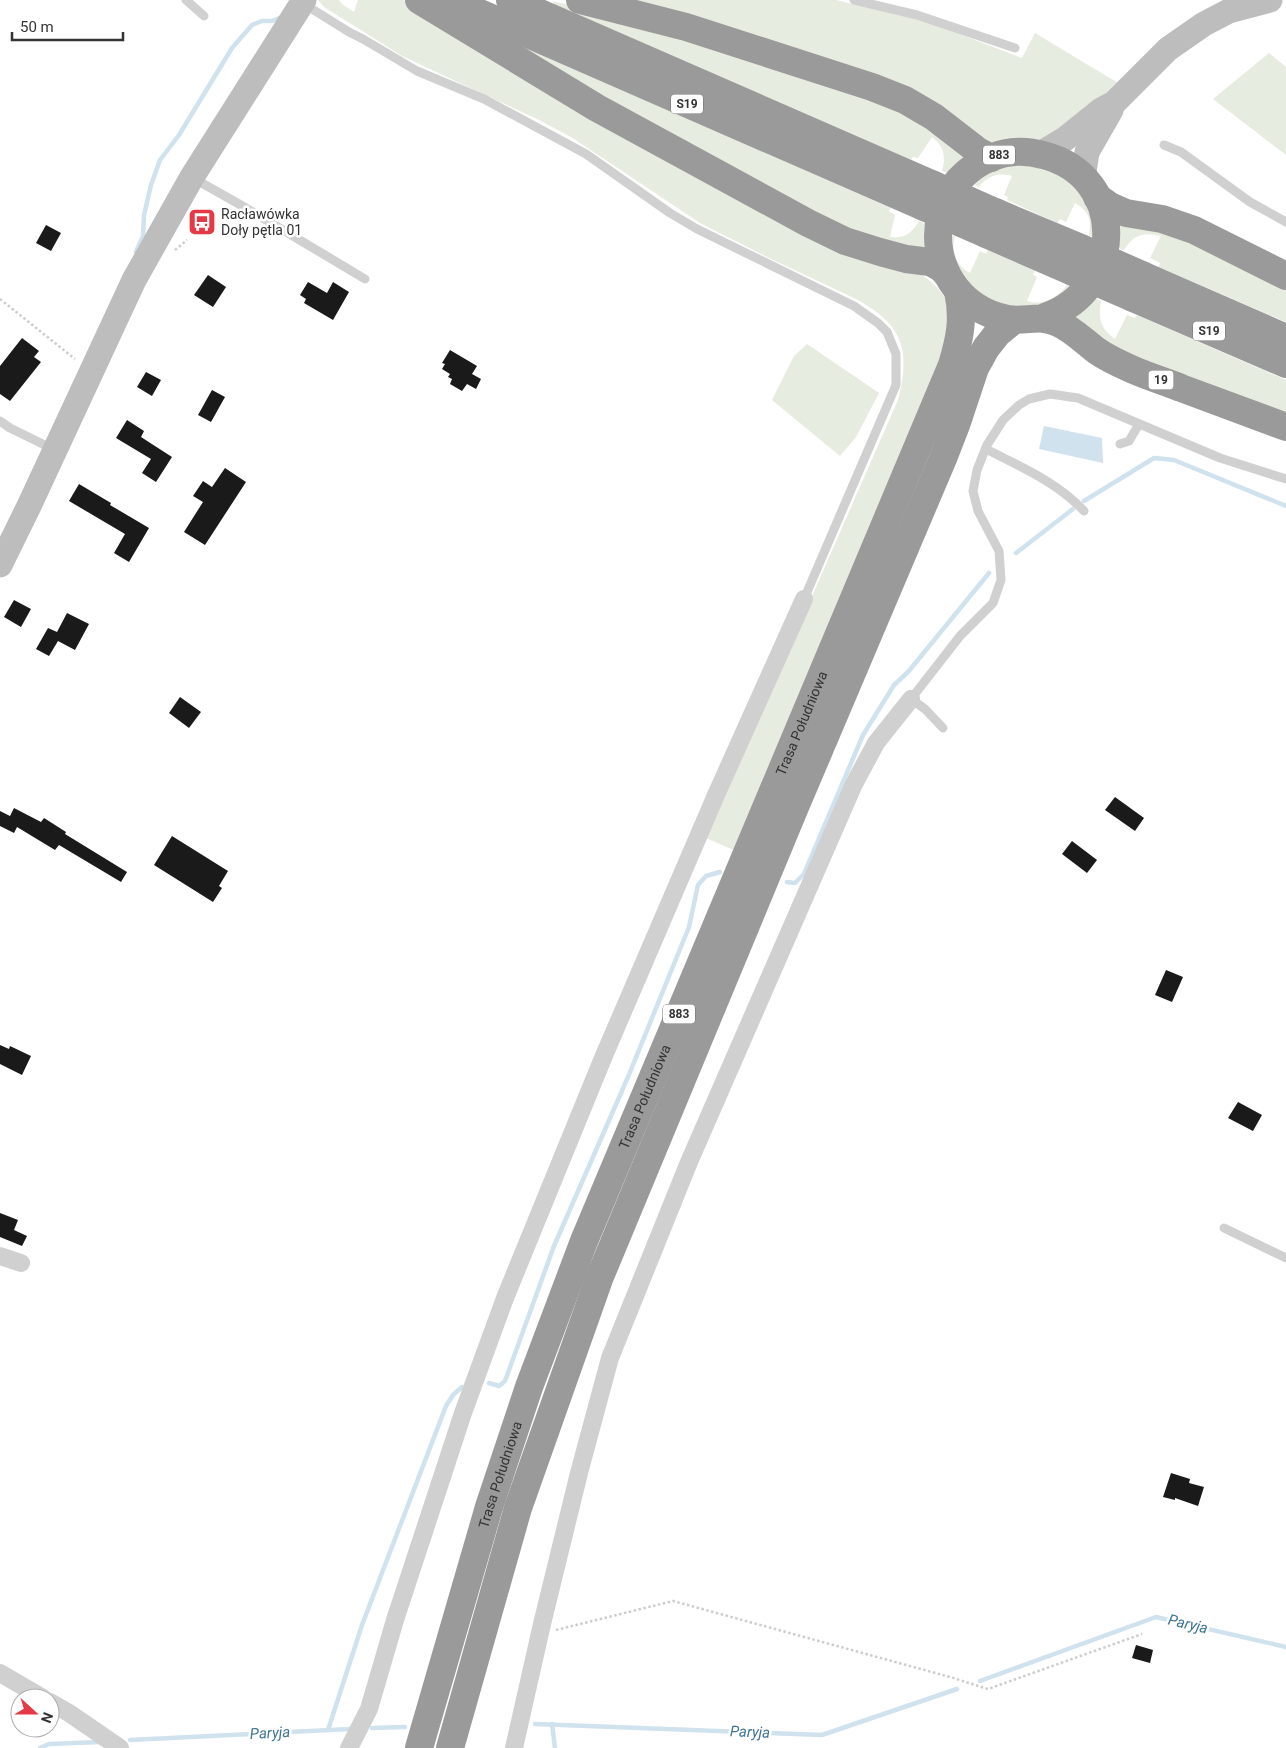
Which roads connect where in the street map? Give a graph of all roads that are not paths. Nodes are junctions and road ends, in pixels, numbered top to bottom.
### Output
1 (186, 0) edge
2 (419, 0) edge
3 (450, 0) edge
4 (510, 0) edge
5 (580, 0) edge
6 (854, 0) edge
7 (1270, 0) edge
8 (301, 1) edge
9 (204, 16) dead end
10 (1015, 48) dead end
11 (1114, 103) junction
12 (1164, 145) dead end
13 (1040, 154) junction
14 (991, 158) junction
15 (192, 177) junction
16 (1090, 188) junction
17 (929, 196) junction
18 (1286, 222) edge
19 (1286, 276) edge
20 (365, 279) dead end
21 (952, 282) junction
22 (1137, 286) junction
23 (1045, 317) junction
24 (1014, 320) junction
25 (1286, 338) edge
26 (1286, 364) edge
27 (0, 421) edge
28 (1139, 424) junction
29 (1286, 427) edge
30 (1120, 444) dead end
31 (986, 449) junction
32 (55, 450) junction
33 (1286, 479) edge
34 (1084, 511) dead end
35 (0, 565) edge
36 (804, 599) joint
37 (911, 699) junction
38 (943, 728) dead end
39 (1224, 1228) dead end
40 (0, 1256) edge
41 (1286, 1258) edge
42 (21, 1263) dead end
43 (0, 1673) edge
44 (26, 1688) edge
45 (60, 1709) edge
46 (120, 1748) edge
47 (348, 1748) edge
48 (419, 1748) edge
49 (450, 1748) edge
50 (514, 1748) edge

1 - 9 lane
2 - 21 highway
3 - 17 highway, S19
4 - 17 highway, S19
5 - 14 highway
6 - 10 lane
7 - 11 street
8 - 15 street
8 - 36 lane
11 - 13 street
11 - 16 street
12 - 18 lane
13 - 14 highway, 883
13 - 16 highway, 883
14 - 21 highway, 883
15 - 20 lane
15 - 32 street
16 - 19 highway
16 - 23 highway
17 - 22 highway, S19, bridge
21 - 24 highway
21 - 48 highway, Trasa Południowa / 883
22 - 25 highway, S19
22 - 26 highway, S19
23 - 24 highway
23 - 29 highway, 19
24 - 49 highway, Trasa Południowa / 883
27 - 32 lane
28 - 30 lane
28 - 31 lane
28 - 33 lane
31 - 34 lane
31 - 37 lane
32 - 35 street
36 - 47 street
37 - 38 lane
37 - 50 street
39 - 41 lane
40 - 42 street
43 - 44 street
45 - 46 street

